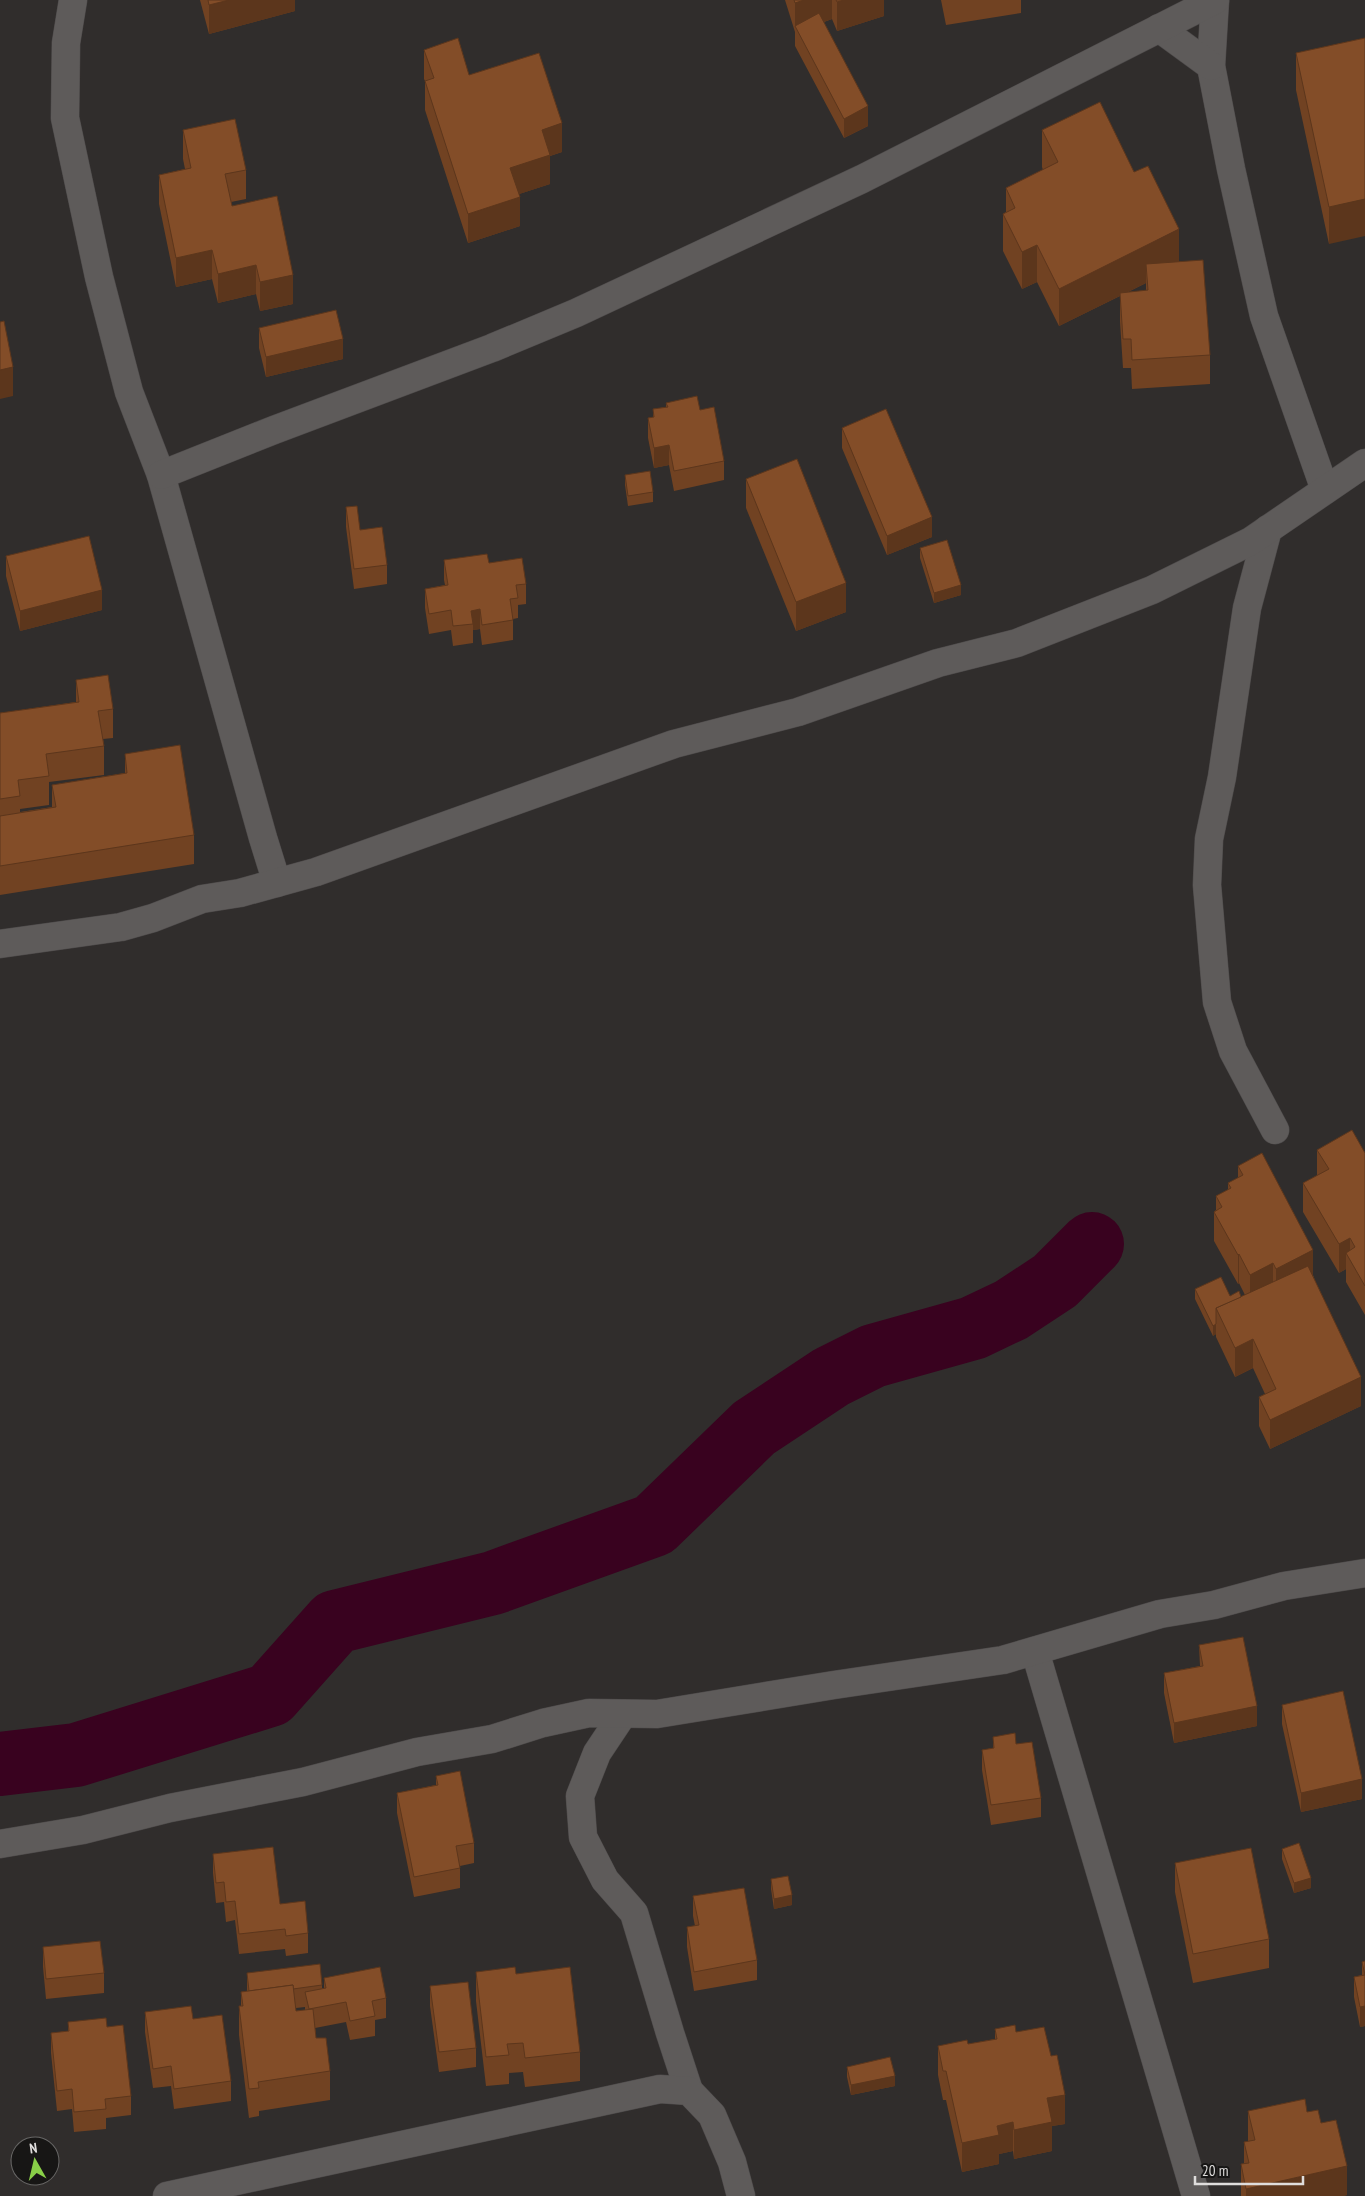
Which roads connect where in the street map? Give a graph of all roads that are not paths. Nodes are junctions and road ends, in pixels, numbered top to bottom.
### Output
1 (73, 0) edge
2 (1215, 0) edge
3 (1159, 28) junction
4 (1211, 66) junction
5 (1365, 463) edge
6 (161, 476) junction
7 (1325, 490) junction
8 (1268, 529) junction
9 (277, 883) junction
10 (0, 944) edge
11 (1275, 1130) dead end
12 (1365, 1573) edge
13 (1035, 1651) junction
14 (624, 1714) junction
15 (0, 1844) edge
16 (689, 2091) junction
17 (167, 2196) edge
18 (741, 2196) edge
19 (1196, 2196) edge

1 - 6 street
2 - 3 street
2 - 4 street
3 - 4 street
3 - 6 street
4 - 7 street
5 - 7 street
6 - 9 street
7 - 8 street
8 - 9 street
8 - 11 street
9 - 10 street
12 - 13 street
13 - 14 street
13 - 19 street
14 - 15 street
14 - 16 street
16 - 17 street
16 - 18 street

